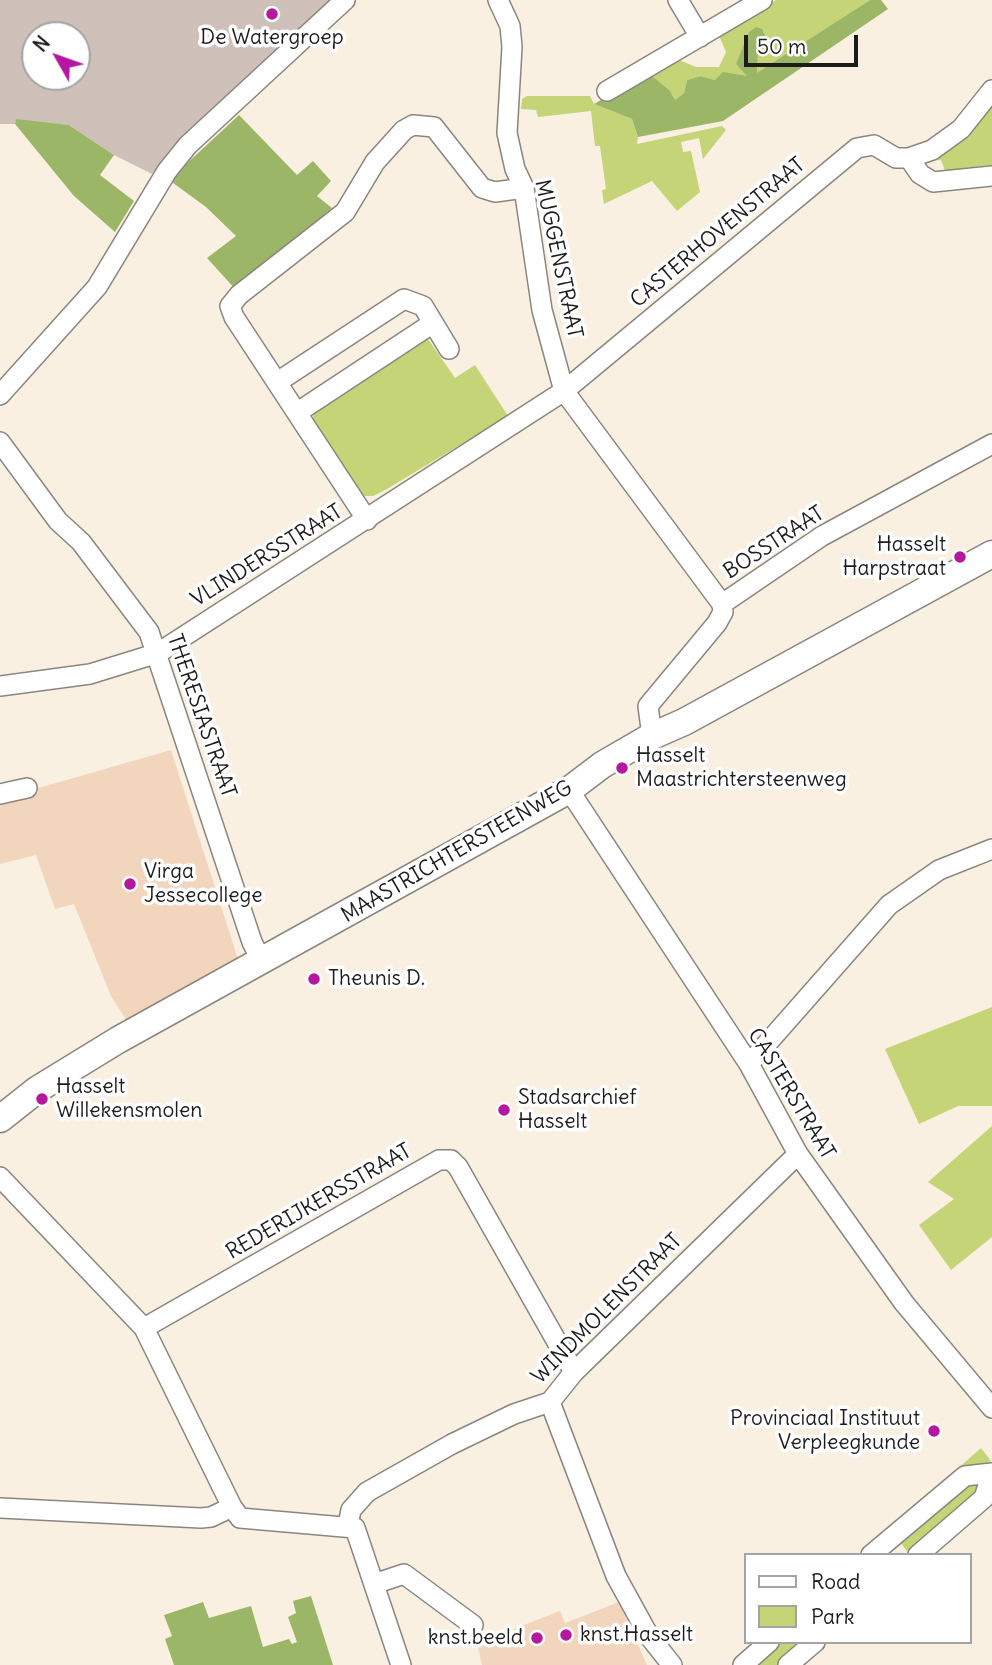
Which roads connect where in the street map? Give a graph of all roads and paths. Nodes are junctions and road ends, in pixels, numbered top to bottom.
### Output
1 (345, 0) edge
2 (498, 0) edge
3 (678, 0) edge
4 (762, 0) edge
5 (700, 37) junction
6 (992, 90) edge
7 (607, 91) dead end
8 (909, 159) junction
9 (992, 176) edge
10 (524, 188) junction
11 (433, 323) junction
12 (449, 349) dead end
13 (279, 382) junction
14 (564, 391) junction
15 (0, 395) edge
16 (298, 411) junction
17 (0, 442) edge
18 (992, 444) edge
19 (367, 520) junction
20 (992, 554) edge
21 (722, 604) junction
22 (158, 653) junction
23 (0, 686) edge
24 (652, 736) junction
25 (27, 788) dead end
26 (569, 790) junction
27 (0, 794) edge
28 (992, 849) edge
29 (262, 962) junction
30 (749, 1064) junction
31 (0, 1119) edge
32 (797, 1154) junction
33 (0, 1177) edge
34 (144, 1328) junction
35 (574, 1372) junction
36 (550, 1402) junction
37 (992, 1408) edge
38 (992, 1473) edge
39 (232, 1507) junction
40 (0, 1508) edge
41 (348, 1525) junction
42 (873, 1553) edge
43 (920, 1553) edge
44 (374, 1584) junction
45 (472, 1625) dead end
46 (767, 1644) edge
47 (813, 1644) edge
48 (401, 1665) edge
49 (672, 1665) edge
50 (743, 1665) edge
51 (788, 1665) edge

1 - 15 street
2 - 10 street, MUGGENSTRAAT
3 - 5 street
4 - 5 street
5 - 7 street
6 - 8 street
8 - 9 street, CASTERHOVENSTRAAT
8 - 14 street, CASTERHOVENSTRAAT
10 - 13 street, VLINDERSSTRAAT
10 - 14 street, MUGGENSTRAAT
11 - 12 street
11 - 13 street
11 - 16 street
13 - 16 street, VLINDERSSTRAAT
14 - 19 street, VLINDERSSTRAAT
14 - 21 street, MUGGENSTRAAT
16 - 19 street, VLINDERSSTRAAT
17 - 22 street, THERESIASTRAAT
18 - 21 street, BOSSTRAAT
19 - 22 street, VLINDERSSTRAAT
20 - 24 main road, MAASTRICHTERSTEENWEG
21 - 24 street, BOSSTRAAT
22 - 23 street, VLINDERSSTRAAT
22 - 29 street, THERESIASTRAAT
24 - 26 main road, MAASTRICHTERSTEENWEG
25 - 27 street
26 - 29 main road, MAASTRICHTERSTEENWEG
26 - 30 street, CASTERSTRAAT
28 - 30 street
29 - 31 main road, MAASTRICHTERSTEENWEG
30 - 32 street, CASTERSTRAAT
32 - 35 street, WINDMOLENSTRAAT
32 - 37 street, CASTERSTRAAT
33 - 34 street
34 - 35 street, REDERIJKERSSTRAAT
34 - 39 street
35 - 36 street, WINDMOLENSTRAAT
36 - 41 street, WINDMOLENSTRAAT
36 - 49 street
38 - 42 street
38 - 43 street
39 - 40 street
39 - 41 street
41 - 44 street
44 - 45 street
44 - 48 street
46 - 50 street
47 - 51 street

